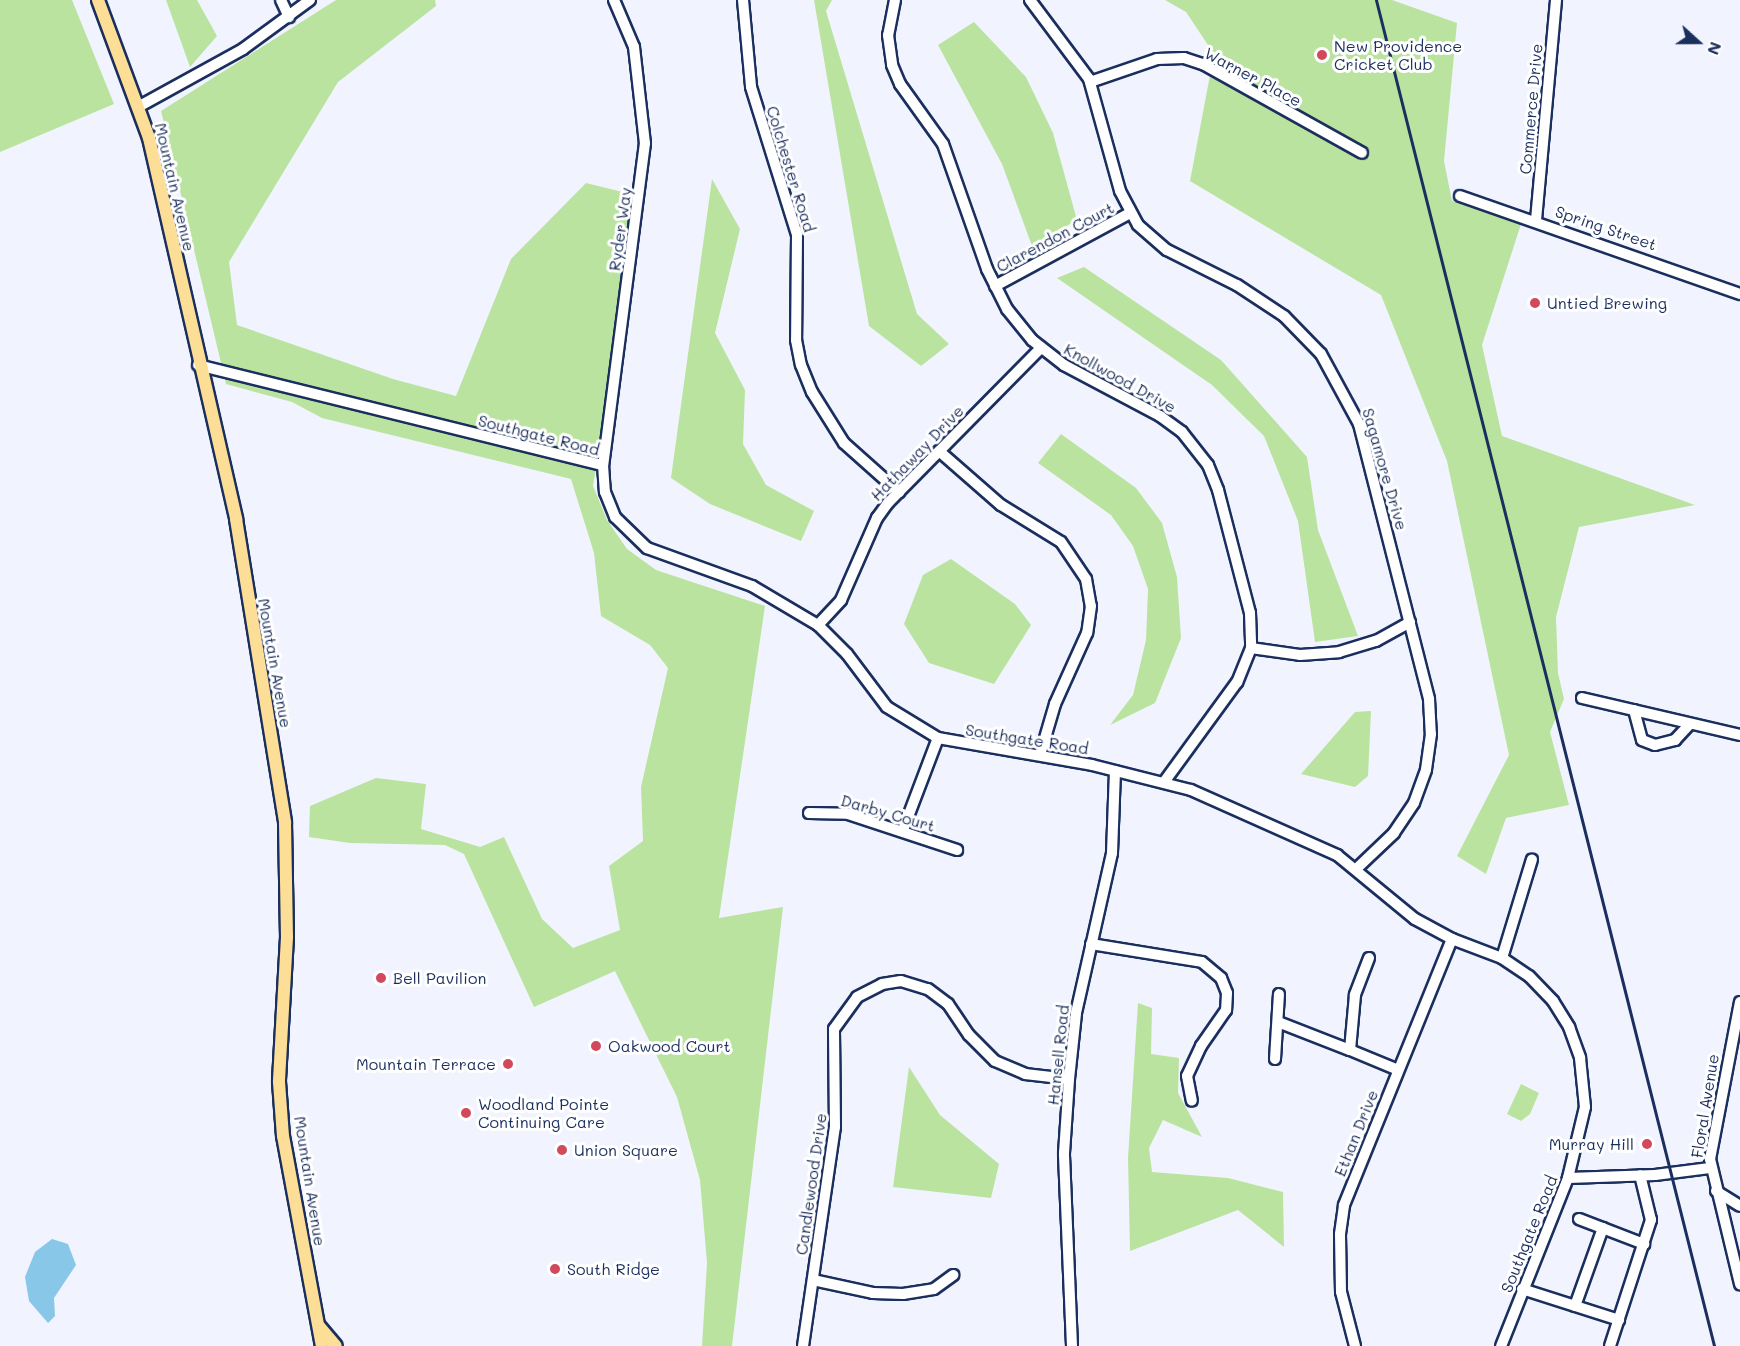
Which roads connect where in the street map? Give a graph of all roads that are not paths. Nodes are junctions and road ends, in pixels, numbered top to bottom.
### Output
1 (98, 0) edge
2 (281, 0) edge
3 (309, 0) edge
4 (614, 0) edge
5 (743, 0) edge
6 (895, 0) edge
7 (1030, 0) edge
8 (1556, 0) edge
9 (289, 17) junction
10 (1090, 82) junction
11 (138, 107) junction
12 (1362, 153) dead end
13 (1460, 196) dead end
14 (1130, 213) junction
15 (1536, 220) junction
16 (995, 286) junction
17 (1740, 294) edge
18 (1041, 348) junction
19 (198, 365) junction
20 (939, 451) junction
21 (603, 465) junction
22 (899, 492) junction
23 (1410, 622) junction
24 (818, 625) junction
25 (1251, 648) junction
26 (1582, 698) dead end
27 (1634, 710) junction
28 (1690, 724) junction
29 (1740, 735) edge
30 (938, 738) junction
31 (1040, 755) junction
32 (1115, 771) junction
33 (1164, 782) junction
34 (809, 813) dead end
35 (903, 830) junction
36 (957, 850) dead end
37 (1532, 859) dead end
38 (1356, 869) junction
39 (1452, 939) junction
40 (1091, 944) junction
41 (1369, 958) dead end
42 (1502, 958) junction
43 (1279, 994) dead end
44 (1740, 1002) edge
45 (1278, 1022) junction
46 (1350, 1050) junction
47 (1275, 1059) dead end
48 (1728, 1059) junction
49 (1740, 1062) edge
50 (1398, 1070) junction
51 (1069, 1079) junction
52 (1192, 1101) dead end
53 (1710, 1168) junction
54 (1640, 1175) junction
55 (1568, 1178) junction
56 (1716, 1191) junction
57 (1740, 1206) edge
58 (1724, 1218) junction
59 (1579, 1219) dead end
60 (1603, 1228) junction
61 (1644, 1244) junction
62 (1730, 1244) junction
63 (1740, 1251) edge
64 (952, 1275) dead end
65 (1740, 1279) edge
66 (813, 1280) junction
67 (1522, 1289) junction
68 (1575, 1306) junction
69 (1619, 1320) junction
70 (319, 1325) junction
71 (312, 1346) edge
72 (322, 1346) edge
73 (336, 1346) edge
74 (803, 1346) edge
75 (1072, 1346) edge
76 (1355, 1346) edge
77 (1501, 1346) edge
78 (1610, 1346) edge

1 - 11 main road, Mountain Avenue
2 - 9 street
3 - 9 street
4 - 21 street, Ryder Way
5 - 22 street, Colchester Road
6 - 16 street, Knollwood Drive
7 - 10 street, Sagamore Drive
8 - 15 street, Commerce Drive
9 - 11 street
10 - 12 street, Warner Place
10 - 14 street, Sagamore Drive
11 - 19 main road, Mountain Avenue
13 - 15 street, Spring Street
14 - 16 street, Clarendon Court
14 - 23 street, Sagamore Drive
15 - 17 street, Spring Street
16 - 18 street, Knollwood Drive
18 - 20 street, Hathaway Drive
18 - 25 street, Knollwood Drive
19 - 21 street, Southgate Road
19 - 70 main road, Mountain Avenue
20 - 22 street, Hathaway Drive
20 - 31 street
21 - 24 street, Southgate Road
22 - 24 street, Hathaway Drive
23 - 25 street
23 - 38 street, Sagamore Drive
24 - 30 street, Southgate Road
25 - 33 street, Knollwood Drive
26 - 27 street
27 - 28 street
27 - 28 street
28 - 29 street
30 - 31 street, Southgate Road
30 - 35 street
31 - 32 street, Southgate Road
32 - 33 street, Southgate Road
32 - 40 street, Hansell Road
33 - 38 street, Southgate Road
34 - 35 street, Darby Court
35 - 36 street, Darby Court
37 - 42 street
38 - 39 street, Southgate Road
39 - 42 street, Southgate Road
39 - 50 street, Ethan Drive
40 - 51 street, Hansell Road
40 - 52 street
41 - 46 street
42 - 55 street, Southgate Road
43 - 45 street
44 - 48 street, Floral Avenue
45 - 46 street
45 - 47 street
46 - 50 street
48 - 49 street
48 - 53 street, Floral Avenue
50 - 76 street, Ethan Drive
51 - 66 street, Candlewood Drive
51 - 75 street, Hansell Road
53 - 54 street
53 - 56 street, Floral Avenue
54 - 55 street
54 - 61 street
55 - 67 street, Southgate Road
56 - 57 street
56 - 58 street, Floral Avenue
57 - 58 street
58 - 62 street, Floral Avenue
59 - 60 street
60 - 61 street
60 - 68 street
61 - 69 street
62 - 63 street
62 - 65 street, Floral Avenue
64 - 66 street
66 - 74 street, Candlewood Drive
67 - 68 street
67 - 77 street, Southgate Road
68 - 69 street
69 - 78 street
70 - 71 main road
70 - 72 main road, Mountain Avenue
70 - 73 main road

